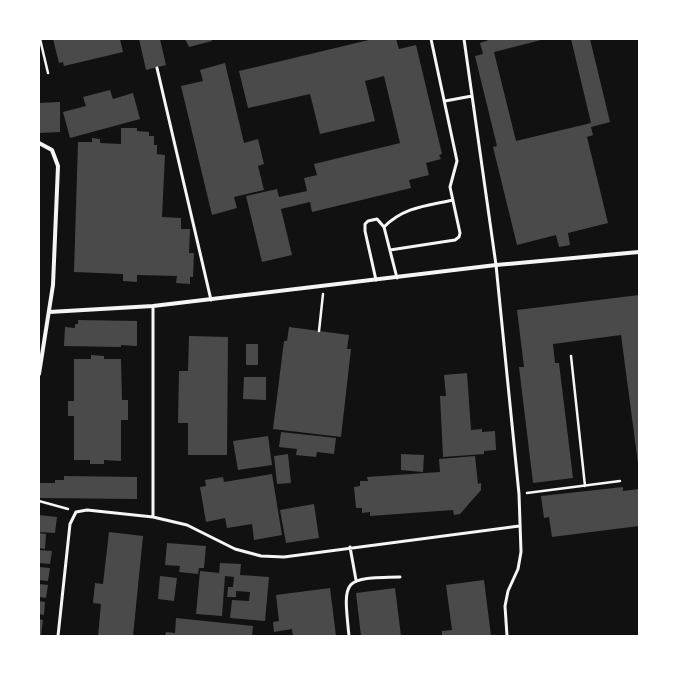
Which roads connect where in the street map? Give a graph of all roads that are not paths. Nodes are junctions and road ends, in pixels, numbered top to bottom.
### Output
1 (431, 39) edge
2 (464, 39) edge
3 (157, 68) dead end
4 (472, 96) junction
5 (445, 101) junction
6 (39, 143) edge
7 (453, 200) junction
8 (384, 227) junction
9 (390, 250) junction
10 (639, 252) edge
11 (496, 265) junction
12 (397, 278) junction
13 (376, 280) junction
14 (211, 300) junction
15 (153, 306) junction
16 (49, 312) junction
17 (39, 374) edge
18 (153, 517) junction
19 (519, 526) junction
20 (350, 547) junction
21 (400, 577) dead end
22 (356, 580) junction
23 (58, 636) edge
24 (349, 636) edge
25 (507, 636) edge

1 - 5 lane
2 - 4 lane
3 - 14 lane
4 - 5 lane
4 - 11 lane
5 - 7 lane
6 - 16 street
7 - 8 lane
7 - 9 lane
8 - 9 lane
8 - 13 lane
9 - 12 lane
10 - 11 street
11 - 12 street
11 - 19 lane
12 - 13 street
13 - 14 street
14 - 15 street
15 - 16 street
15 - 18 lane
16 - 17 street
18 - 20 lane
18 - 23 lane
19 - 20 lane
19 - 25 lane
20 - 22 lane
21 - 22 lane
22 - 24 lane

